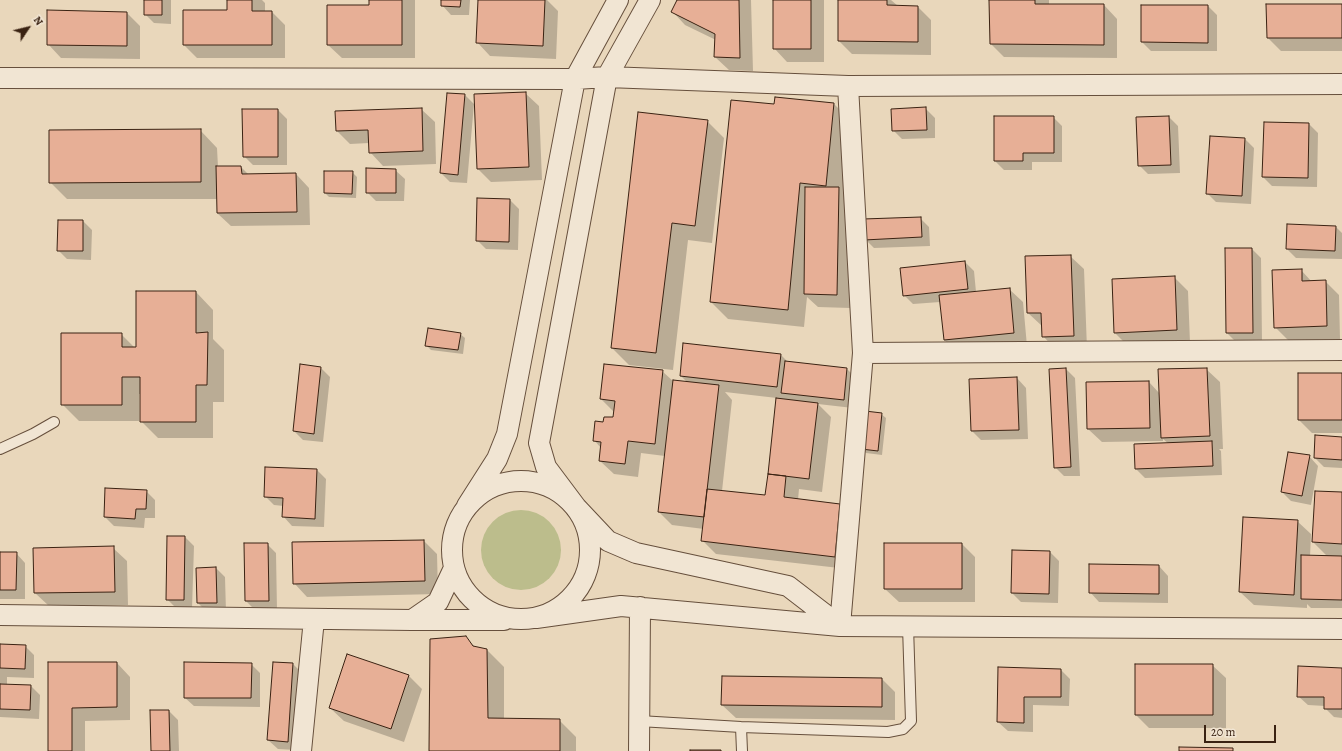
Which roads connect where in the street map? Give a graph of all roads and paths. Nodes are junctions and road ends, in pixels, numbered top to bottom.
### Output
1 (618, 0) edge
2 (650, 0) edge
3 (607, 77) junction
4 (0, 78) edge
5 (575, 79) junction
6 (1342, 84) edge
7 (848, 86) junction
8 (1342, 350) edge
9 (863, 353) junction
10 (54, 422) dead end
11 (0, 449) edge
12 (467, 506) junction
13 (576, 507) junction
14 (454, 568) junction
15 (640, 607) junction
16 (0, 615) edge
17 (314, 619) junction
18 (527, 619) junction
19 (412, 620) junction
20 (840, 626) junction
21 (908, 626) junction
22 (1342, 629) edge
23 (639, 721) junction
24 (742, 727) junction
25 (301, 751) edge
26 (639, 751) edge
27 (742, 751) edge

1 - 5 street
2 - 3 street
3 - 5 street
3 - 7 street
3 - 13 street
4 - 5 street
5 - 12 street
6 - 7 street
7 - 9 street
8 - 9 street
9 - 20 street
10 - 11 lane
12 - 13 street
12 - 14 street
13 - 18 street
13 - 20 street
14 - 18 street
14 - 19 street
15 - 18 street
15 - 20 street
15 - 23 street
16 - 17 street
17 - 19 street
17 - 25 street
18 - 19 street
20 - 21 street
21 - 22 street
21 - 24 lane
23 - 24 lane
23 - 26 street
24 - 27 lane

